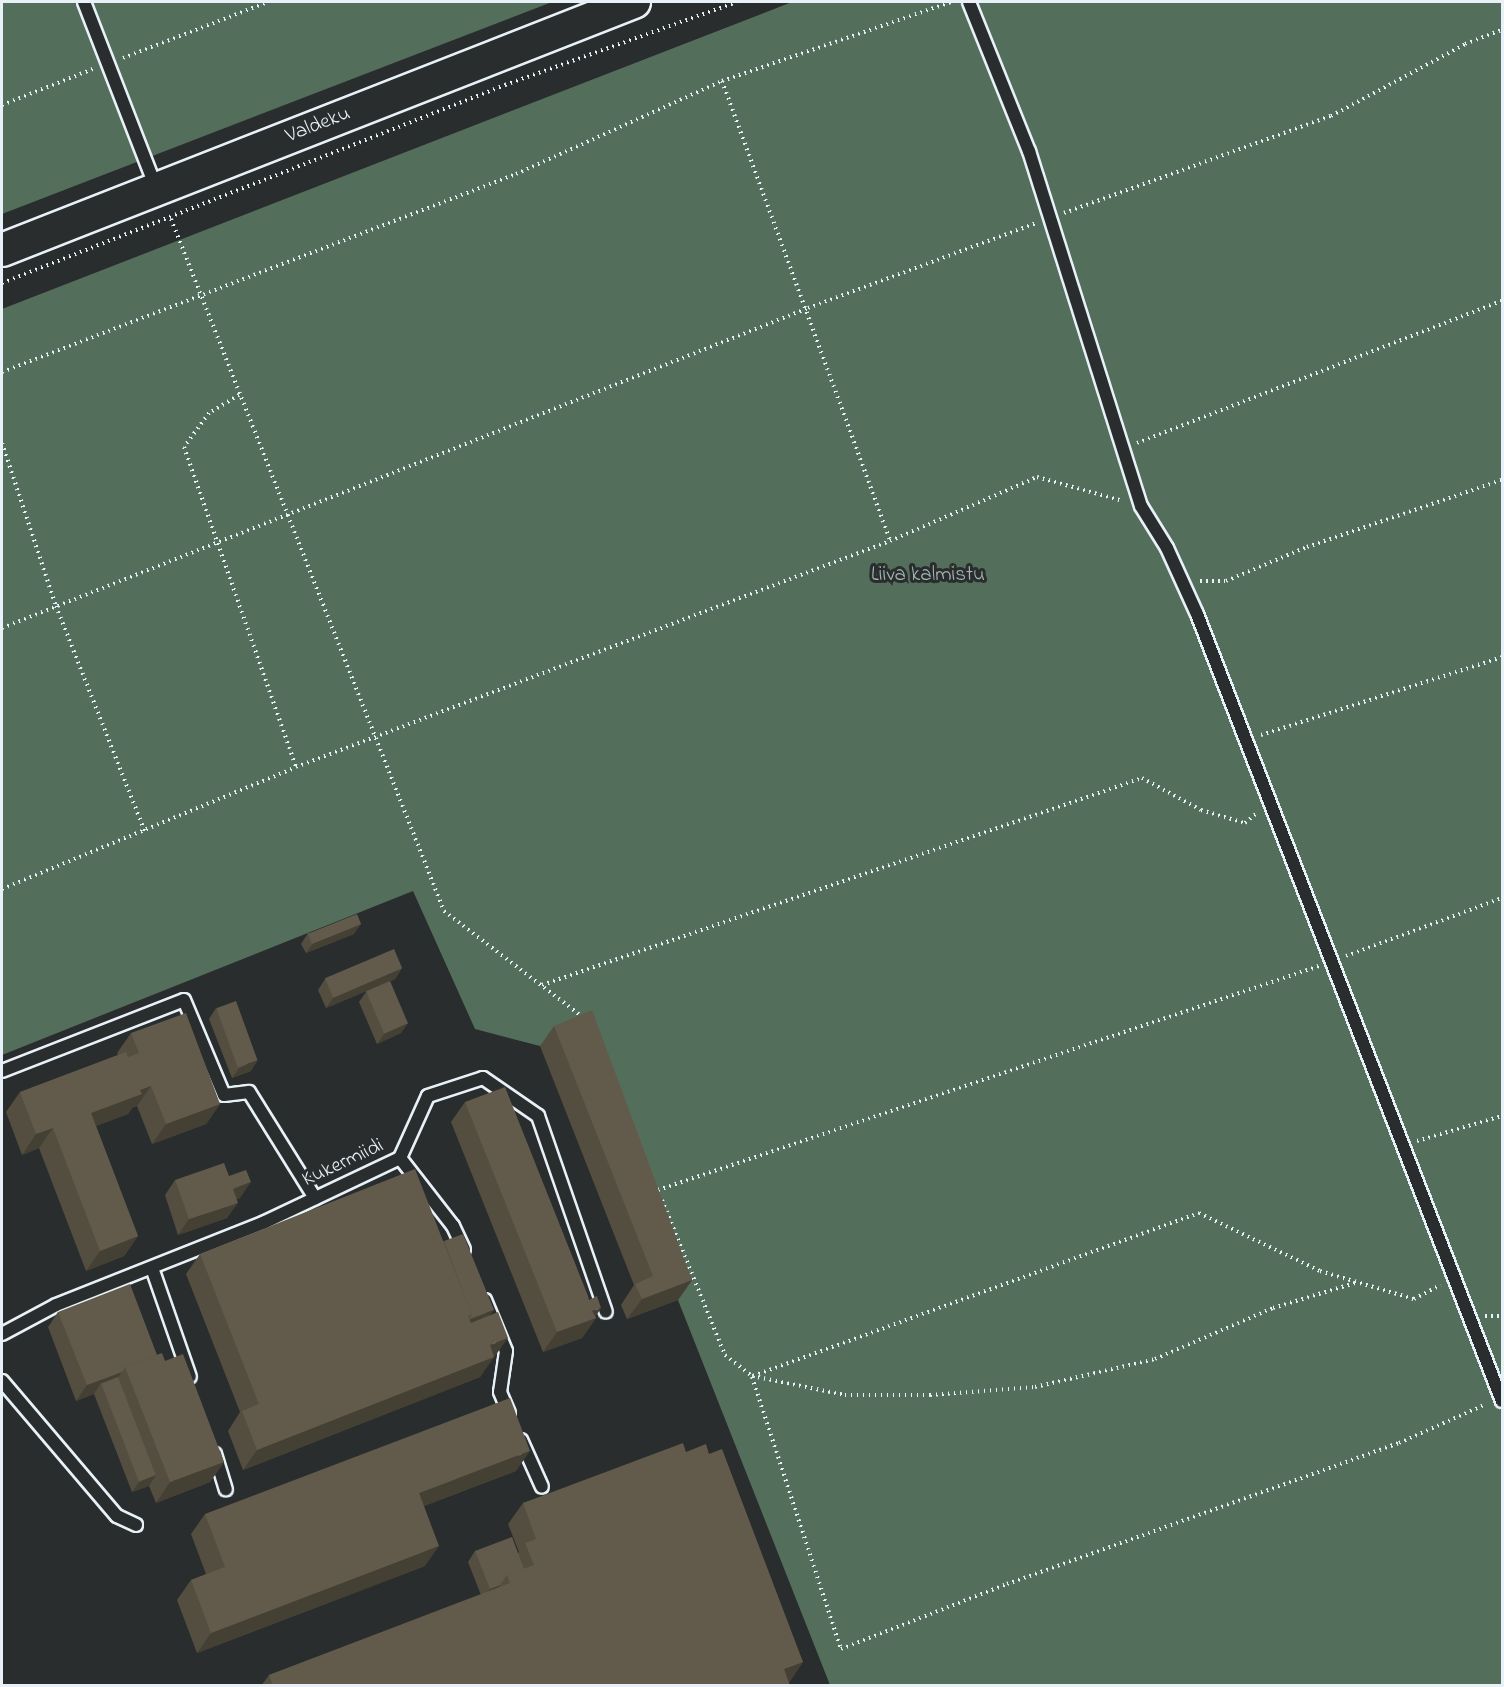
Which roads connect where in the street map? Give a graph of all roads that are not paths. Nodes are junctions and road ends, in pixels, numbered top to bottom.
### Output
1 (84, 2) edge
2 (634, 2) edge
3 (969, 2) edge
4 (156, 188) junction
5 (2, 250) edge
6 (2, 1071) edge
7 (400, 1158) junction
8 (315, 1198) junction
9 (152, 1268) junction
10 (471, 1268) edge
11 (480, 1288) edge
12 (606, 1312) dead end
13 (2, 1334) edge
14 (2, 1381) edge
15 (195, 1390) edge
16 (1502, 1399) edge
17 (212, 1445) edge
18 (542, 1487) dead end
19 (226, 1489) dead end
20 (136, 1525) dead end

1 - 4 lane
2 - 4 street, Valdeku
3 - 16 lane
4 - 5 street, Valdeku
6 - 8 lane
7 - 8 lane, Kukermiidi
7 - 10 lane
7 - 12 lane, Kukermiidi
8 - 9 lane, Kukermiidi
9 - 13 lane, Kukermiidi
9 - 15 lane
11 - 18 lane
14 - 20 lane
17 - 19 lane

